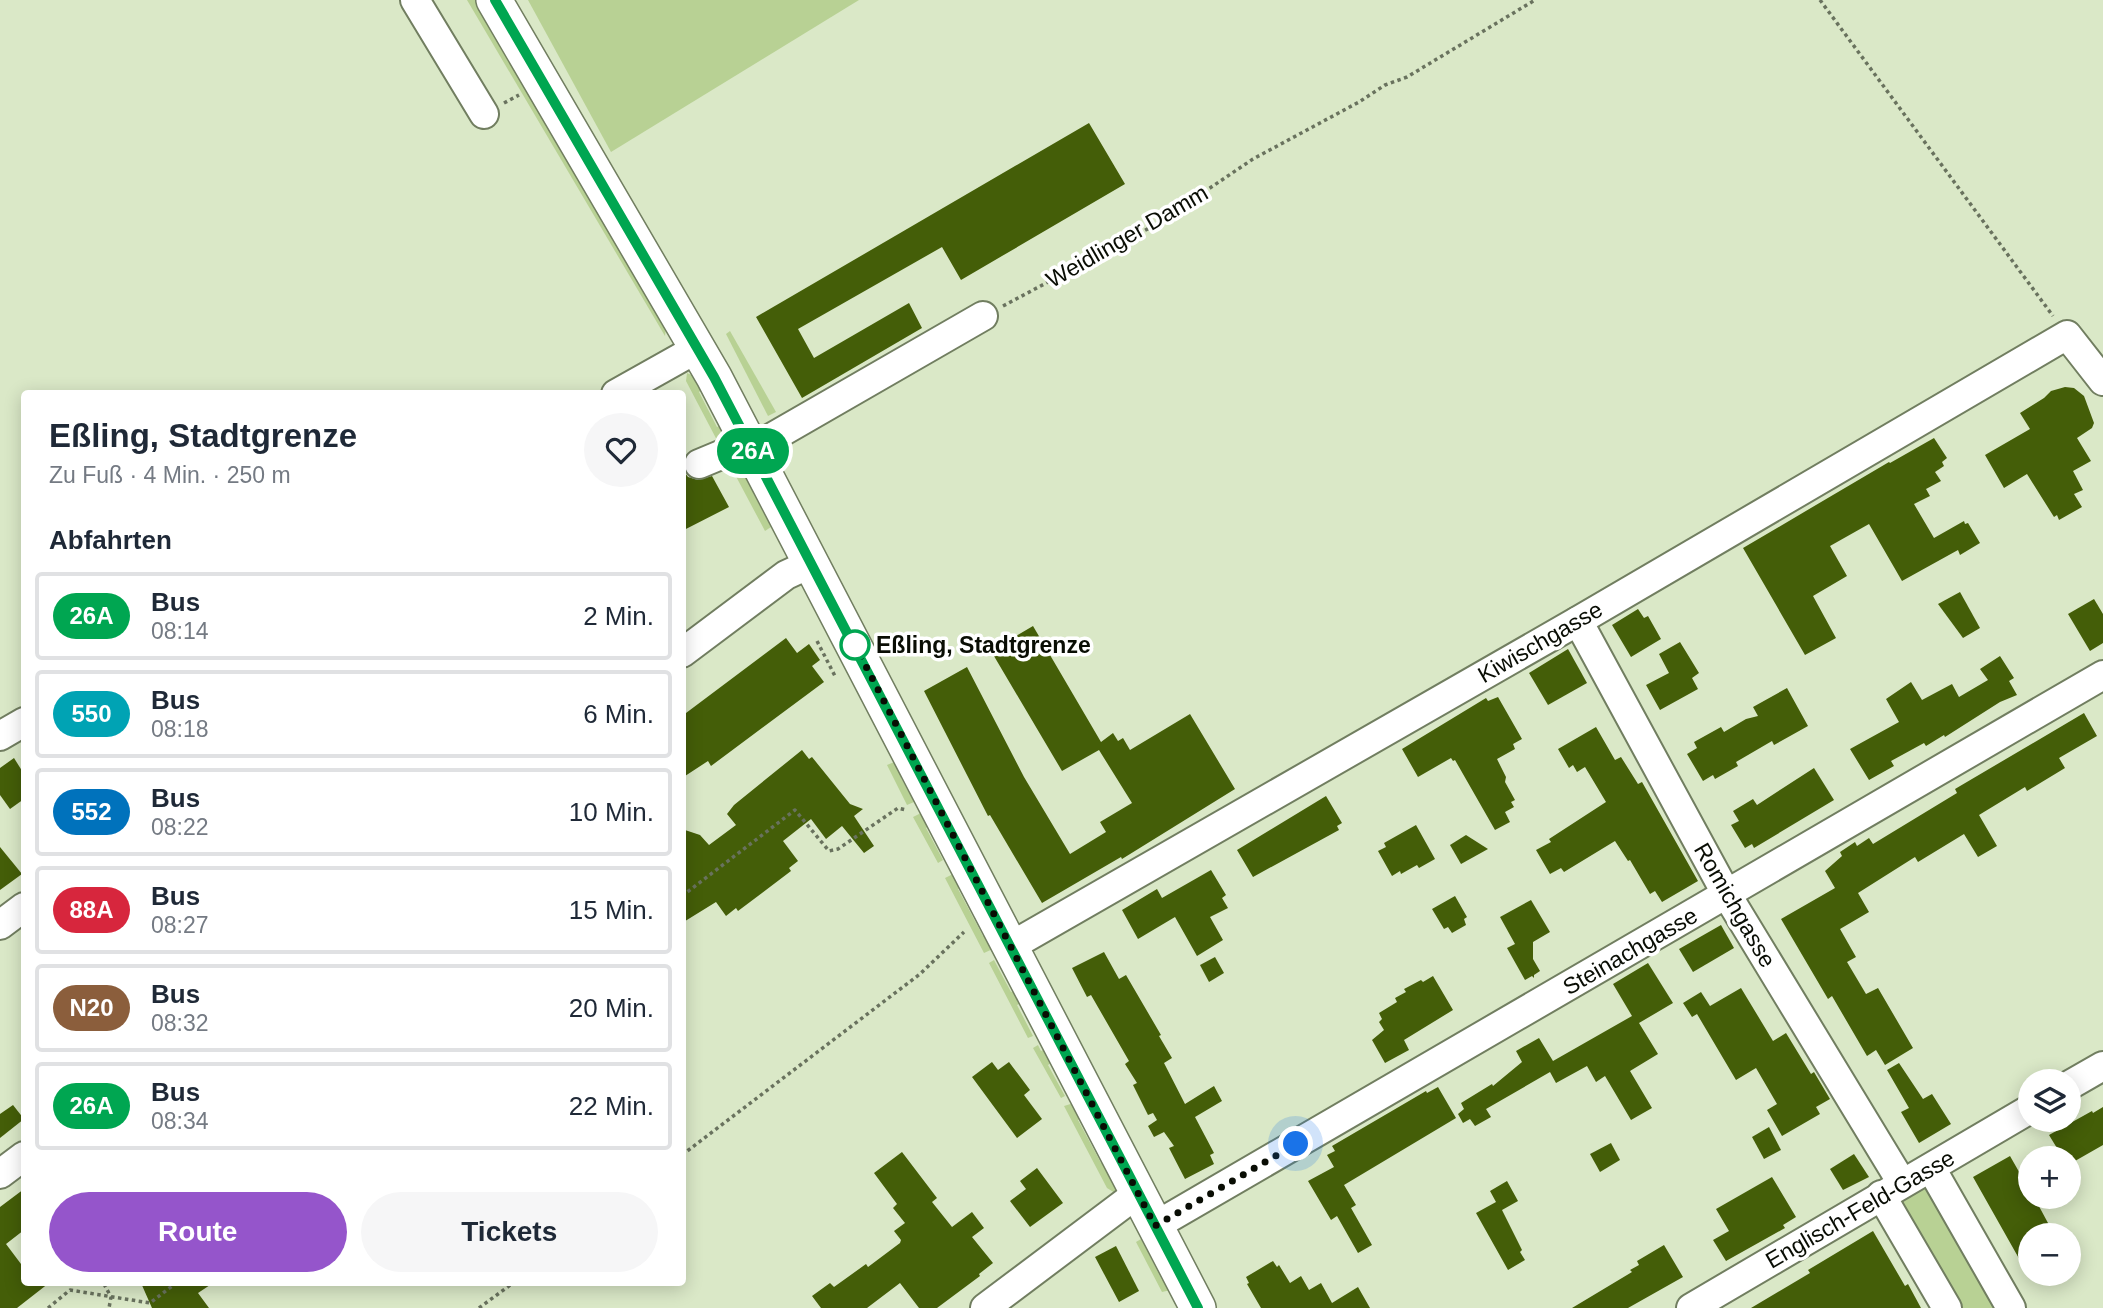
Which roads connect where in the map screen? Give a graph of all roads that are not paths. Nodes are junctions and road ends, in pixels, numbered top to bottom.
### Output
1 (415, 0) edge
2 (494, 0) edge
3 (484, 114) dead end
4 (983, 316) road end
5 (698, 348) junction
6 (2103, 381) edge
7 (623, 390) edge
8 (752, 449) junction
9 (699, 464) dead end
10 (812, 563) junction
11 (1578, 621) junction
12 (686, 650) edge
13 (2103, 675) edge
14 (21, 724) edge
15 (0, 736) edge
16 (1727, 895) junction
17 (21, 908) edge
18 (0, 925) edge
19 (1012, 946) junction
20 (2103, 1066) edge
21 (2081, 1079) edge
22 (2018, 1116) edge
23 (21, 1158) edge
24 (1931, 1168) junction
25 (0, 1174) edge
26 (1892, 1189) junction
27 (1138, 1193) junction
28 (1155, 1226) junction
29 (985, 1308) edge
30 (1198, 1308) edge
31 (1691, 1308) edge
32 (1947, 1308) edge
33 (2011, 1308) edge

1 - 3 street
2 - 5 main road
4 - 8 street
5 - 7 street
5 - 8 main road
6 - 11 street, Kiwischgasse
8 - 9 street
8 - 10 main road
10 - 12 street
10 - 19 main road
11 - 16 street, Romichgasse
11 - 19 street, Kiwischgasse
13 - 16 street, Steinachgasse
14 - 15 street
16 - 26 street, Romichgasse
16 - 28 street, Steinachgasse
17 - 18 street
19 - 27 main road
20 - 21 street
22 - 24 street, Englisch-Feld-Gasse
23 - 25 street
24 - 26 street, Englisch-Feld-Gasse
24 - 33 street
26 - 31 street, Englisch-Feld-Gasse
26 - 32 street, Romichgasse
27 - 28 main road
27 - 29 street
28 - 30 main road

